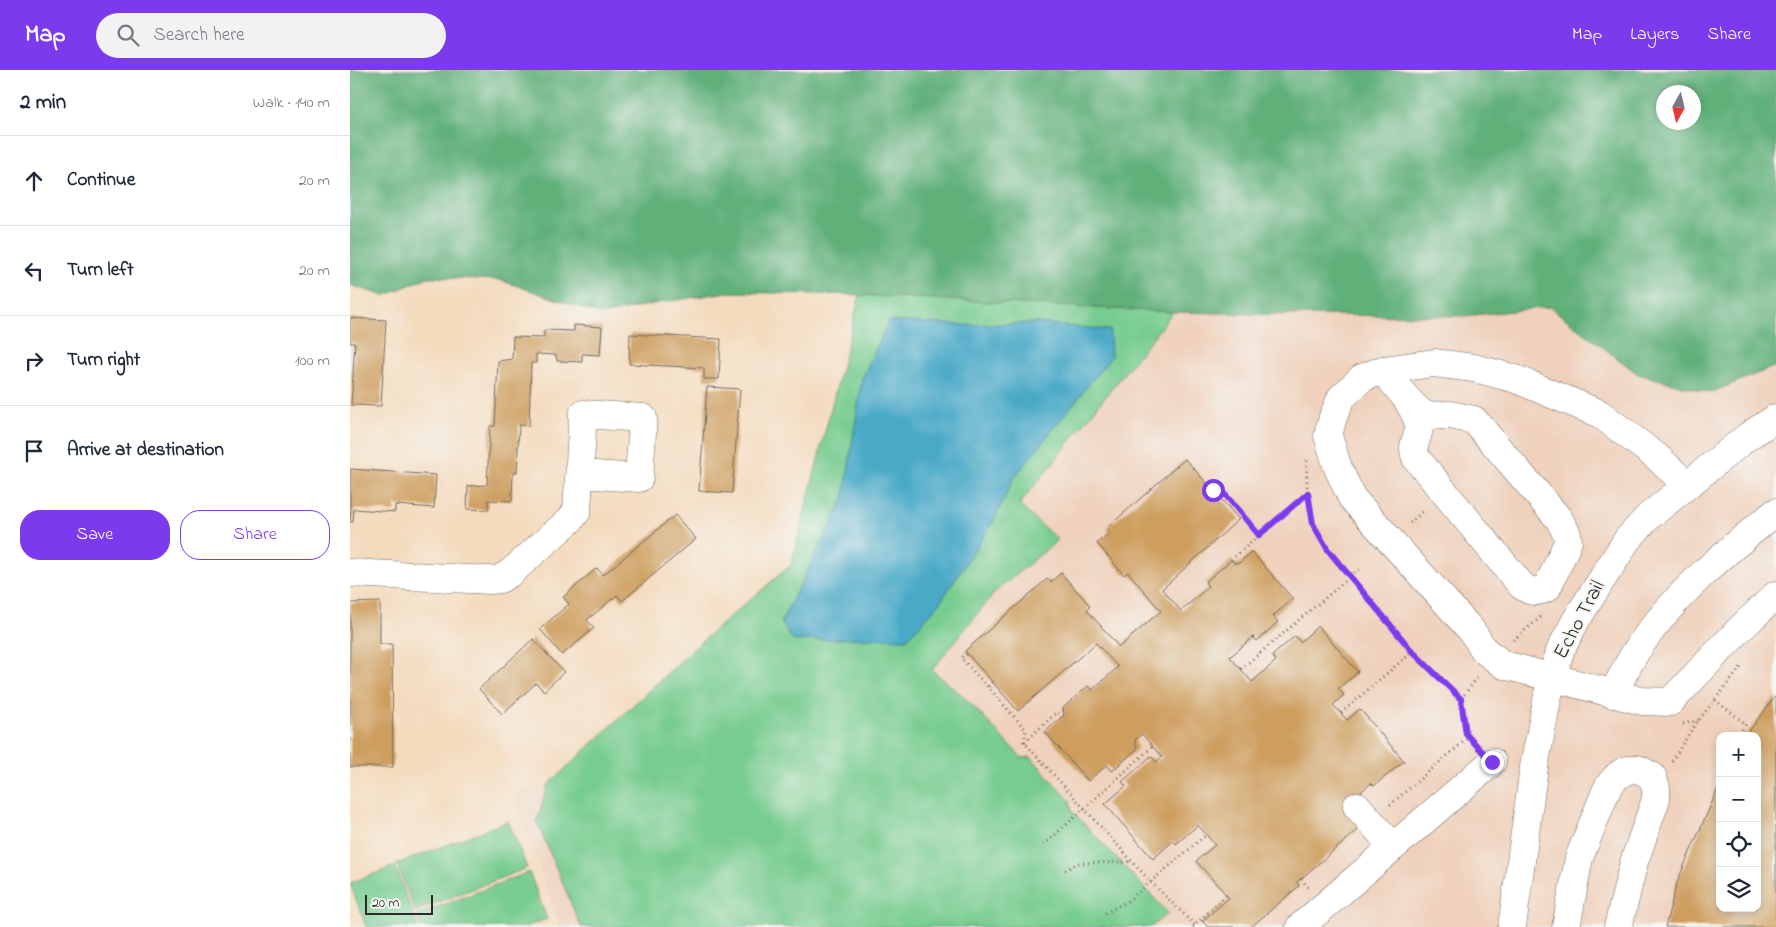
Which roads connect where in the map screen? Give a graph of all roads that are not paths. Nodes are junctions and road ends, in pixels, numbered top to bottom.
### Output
1 (1373, 374) junction
2 (1407, 399) junction
3 (1776, 418) edge
4 (580, 474) dead end
5 (1687, 485) junction
6 (1776, 512) edge
7 (350, 574) edge
8 (1776, 596) edge
9 (1553, 677) junction
10 (1613, 694) junction
11 (1492, 762) road end
12 (1357, 806) dead end
13 (1392, 847) junction
14 (1300, 927) edge
15 (1512, 927) edge
16 (1566, 927) edge
17 (1618, 927) edge

1 - 2 street
1 - 5 street
1 - 9 street
2 - 2 street
3 - 5 street, Echo Trail
4 - 7 street
5 - 9 street, Echo Trail
6 - 10 street
8 - 10 street
9 - 10 street
9 - 15 street, Echo Trail
11 - 13 street
12 - 13 street
13 - 14 street
16 - 17 street

